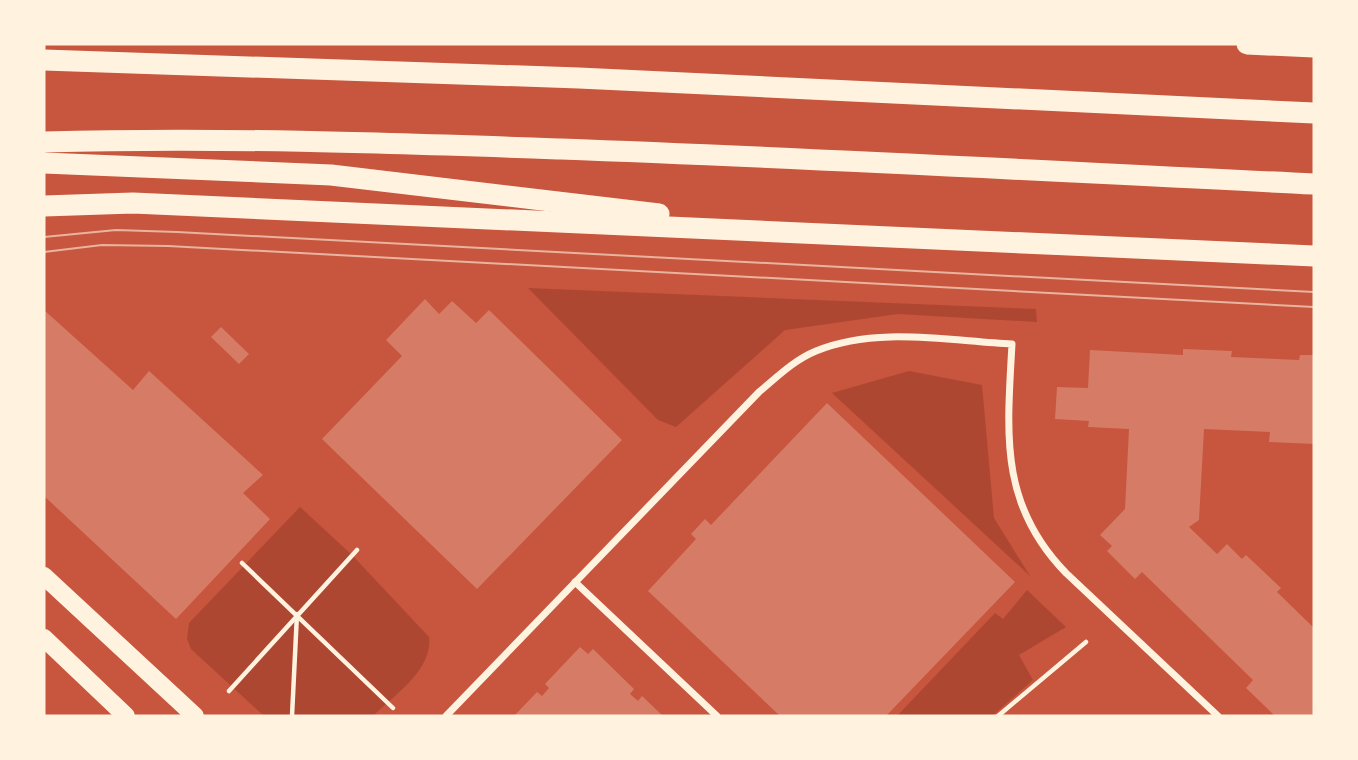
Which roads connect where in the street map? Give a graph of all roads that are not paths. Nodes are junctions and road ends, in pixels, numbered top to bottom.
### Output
1 (1247, 44) edge
2 (1314, 47) edge
3 (44, 60) edge
4 (1314, 113) edge
5 (44, 142) edge
6 (44, 163) edge
7 (1314, 184) edge
8 (44, 206) edge
9 (873, 237) junction
10 (1314, 256) edge
11 (44, 576) edge
12 (575, 582) junction
13 (44, 638) edge
14 (126, 716) edge
15 (195, 716) edge
16 (446, 716) edge
17 (717, 716) edge
18 (1218, 716) edge

1 - 2 highway
3 - 4 highway
5 - 7 highway
6 - 9 highway
8 - 9 highway
9 - 10 highway
11 - 15 main road
12 - 16 street
12 - 17 street
12 - 18 street
13 - 14 main road

